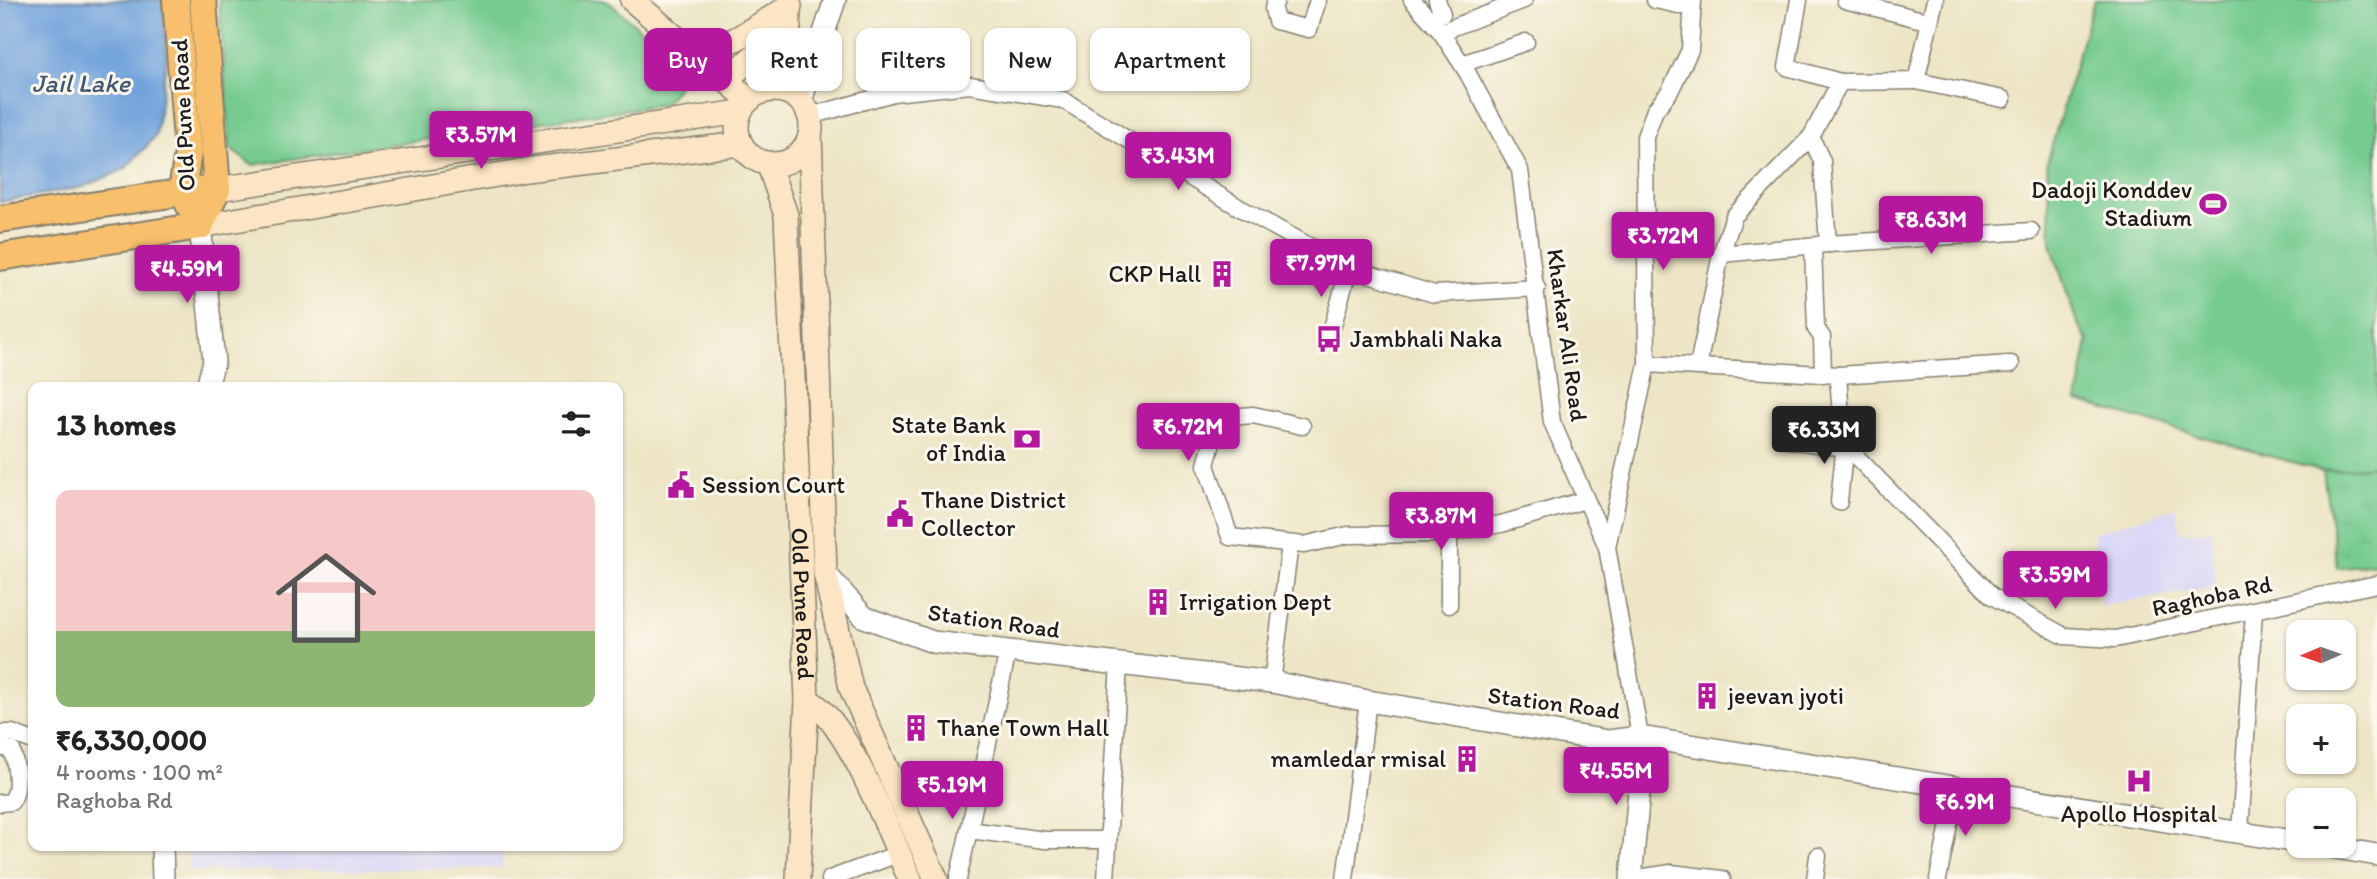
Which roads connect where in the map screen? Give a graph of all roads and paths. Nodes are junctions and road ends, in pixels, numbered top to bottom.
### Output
1 (176, 0) edge
2 (203, 0) edge
3 (632, 0) edge
4 (835, 0) edge
5 (1276, 0) edge
6 (1318, 0) edge
7 (1412, 0) edge
8 (1524, 0) edge
9 (1655, 0) edge
10 (1799, 0) edge
11 (1845, 0) edge
12 (1935, 0) edge
13 (1693, 4) edge
14 (792, 8) edge
15 (1930, 22) junction
16 (664, 28) edge
17 (1441, 32) junction
18 (732, 40) edge
19 (1526, 42) dead end
20 (1462, 64) junction
21 (732, 73) edge
22 (1916, 81) junction
23 (1840, 82) junction
24 (732, 89) edge
25 (2003, 99) dead end
26 (744, 106) junction
27 (797, 107) junction
28 (1811, 137) junction
29 (741, 144) junction
30 (768, 163) junction
31 (216, 189) junction
32 (182, 190) junction
33 (0, 219) edge
34 (200, 226) junction
35 (2031, 231) dead end
36 (1820, 245) junction
37 (1721, 254) junction
38 (0, 257) edge
39 (1349, 268) junction
40 (1537, 288) junction
41 (1329, 339) dead end
42 (1647, 364) junction
43 (2011, 364) dead end
44 (1698, 366) junction
45 (1831, 375) junction
46 (208, 382) edge
47 (1302, 426) dead end
48 (1789, 440) dead end
49 (1846, 446) junction
50 (1585, 500) junction
51 (1839, 502) dead end
52 (1450, 533) junction
53 (1290, 544) junction
54 (1607, 547) junction
55 (825, 573) junction
56 (2377, 584) edge
57 (1449, 605) dead end
58 (2254, 611) junction
59 (1008, 651) junction
60 (1119, 664) junction
61 (1272, 682) junction
62 (807, 701) junction
63 (1368, 701) junction
64 (0, 733) edge
65 (1640, 737) junction
66 (28, 739) edge
67 (0, 747) edge
68 (28, 767) edge
69 (16, 768) junction
70 (1956, 789) junction
71 (0, 803) edge
72 (969, 830) junction
73 (2240, 832) junction
74 (1108, 840) junction
75 (2286, 840) edge
76 (162, 851) edge
77 (2356, 851) edge
78 (898, 854) junction
79 (2377, 855) edge
80 (1818, 856) dead end
81 (163, 879) edge
82 (797, 879) edge
83 (830, 879) edge
84 (910, 879) edge
85 (936, 879) edge
86 (958, 879) edge
87 (1106, 879) edge
88 (1345, 879) edge
89 (1631, 879) edge
90 (1722, 879) edge
91 (1815, 879) edge
92 (1938, 879) edge

1 - 32 main road, Old Pune Road
2 - 31 main road
3 - 16 main road
4 - 27 street
5 - 6 street
7 - 17 street, Kharkar Ali Road
8 - 17 street
9 - 13 street
10 - 23 street
11 - 15 street
12 - 15 street
13 - 42 street
14 - 18 main road
14 - 21 main road
14 - 27 main road, Old Pune Road
15 - 22 street
17 - 20 street, Kharkar Ali Road
19 - 20 street
20 - 40 street, Kharkar Ali Road
22 - 23 street
22 - 25 street
23 - 28 street
24 - 26 main road
26 - 27 main road
26 - 29 main road
26 - 31 main road
27 - 30 main road
27 - 39 street
27 - 55 main road, Old Pune Road
28 - 36 street
28 - 37 street
29 - 30 main road
29 - 34 main road
30 - 62 main road, Old Pune Road
31 - 32 main road
31 - 34 main road
32 - 33 main road
32 - 34 main road, Old Pune Road
34 - 38 main road
34 - 46 street
35 - 36 street
36 - 37 street
36 - 45 street
37 - 44 street
39 - 40 street
39 - 41 street
40 - 50 street, Kharkar Ali Road
42 - 44 street
42 - 54 street
43 - 45 street
44 - 45 street
45 - 49 street
47 - 53 street
48 - 49 street
49 - 51 street
49 - 58 street, Raghoba Rd
50 - 52 street
50 - 54 street, Kharkar Ali Road
52 - 53 street
52 - 57 street
53 - 61 street
54 - 65 street, Kharkar Ali Road
55 - 59 street, Station Road
55 - 85 main road, Old Pune Road
56 - 58 street, Raghoba Rd
58 - 73 street
59 - 60 street, Station Road
59 - 72 street
60 - 61 street, Station Road
60 - 74 street
61 - 63 street, Station Road
62 - 78 main road
62 - 82 main road, Old Pune Road
63 - 65 street, Station Road
63 - 88 street
64 - 66 street
65 - 70 street, Station Road
65 - 89 street
67 - 69 street
68 - 69 street
69 - 71 street
70 - 73 street, Station Road
70 - 92 street
72 - 74 street
72 - 86 street
73 - 75 street, Station Road
74 - 87 street
76 - 81 street
77 - 79 street
78 - 83 street
78 - 84 main road
80 - 91 street
89 - 90 street

